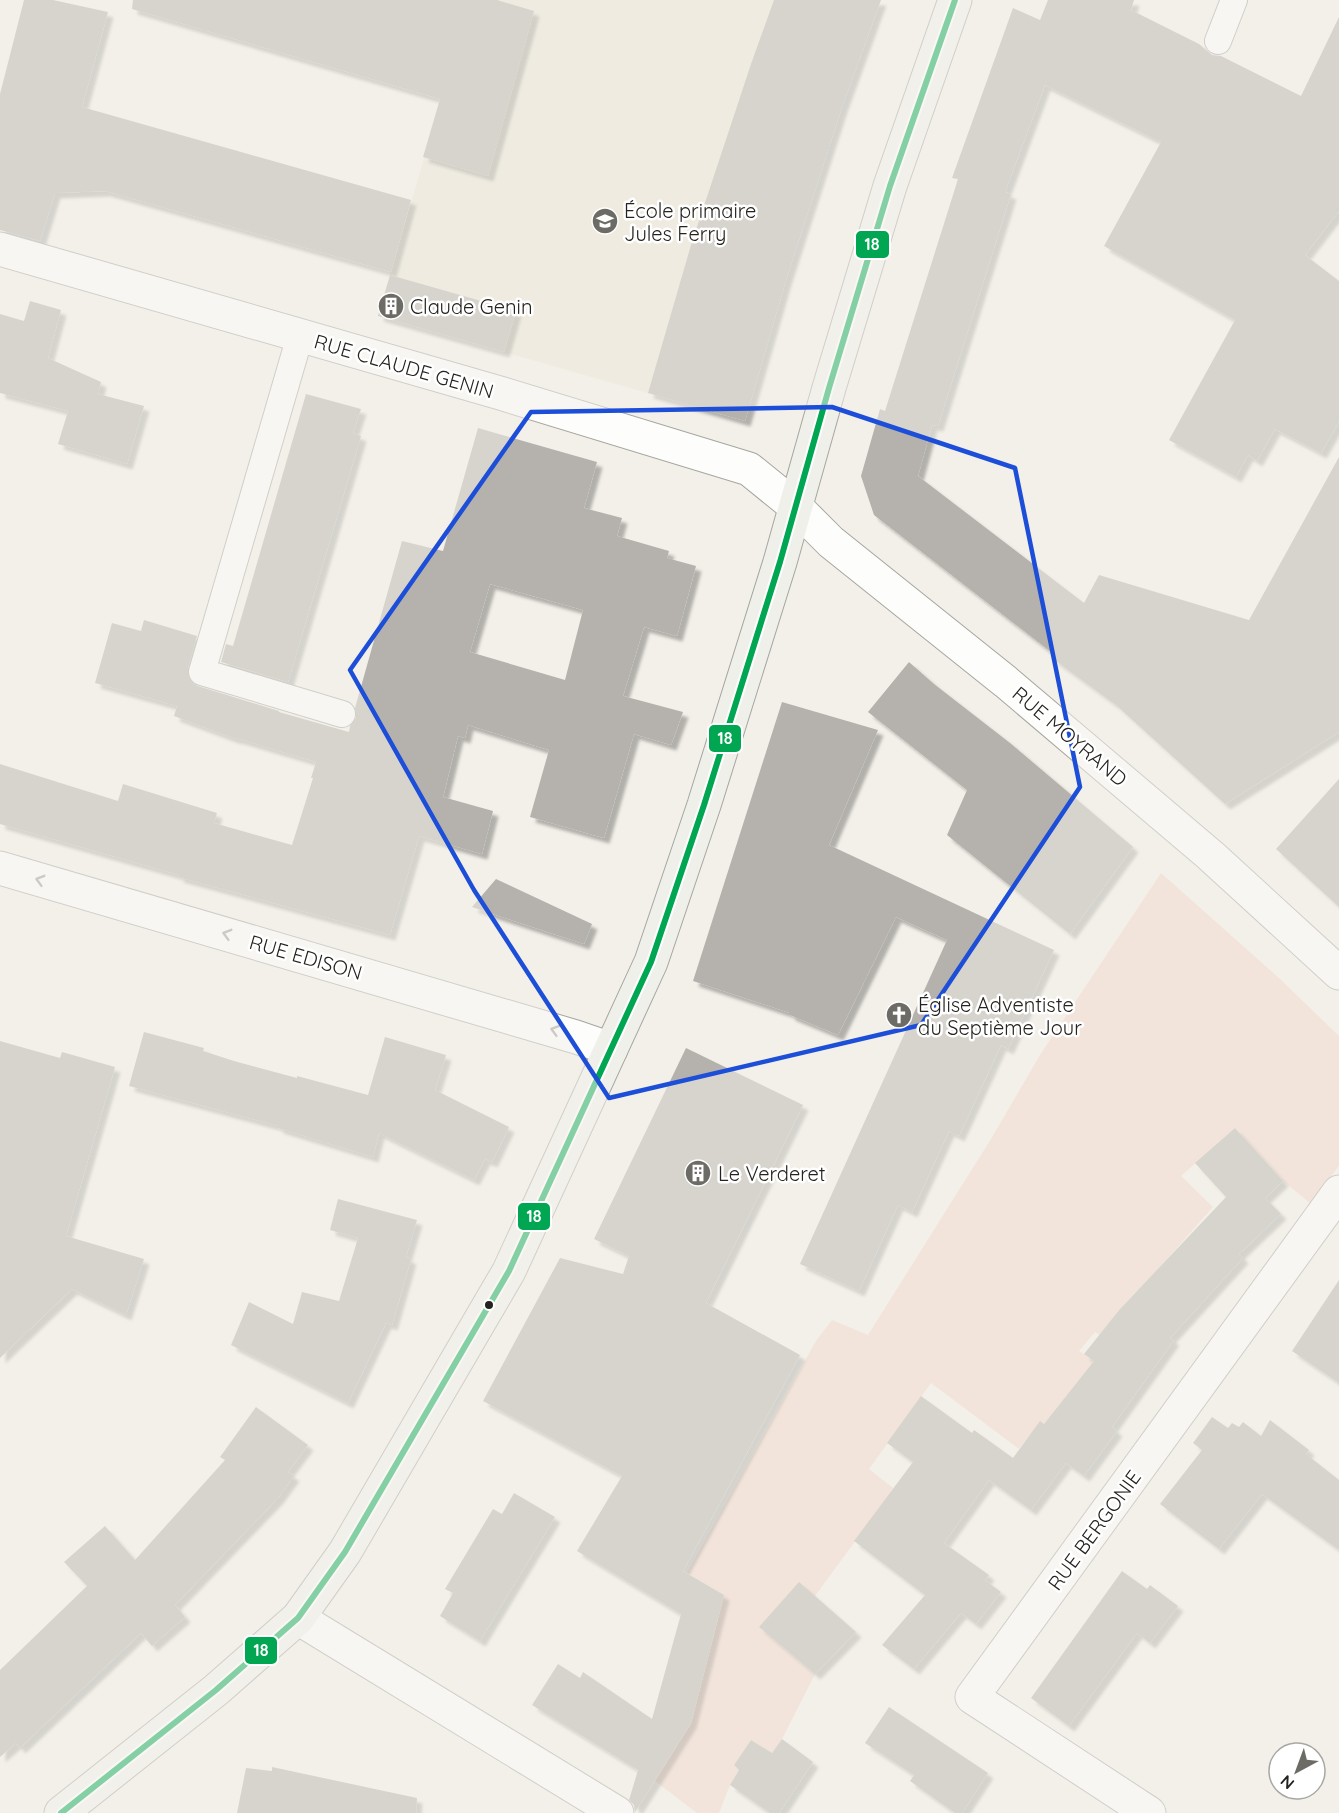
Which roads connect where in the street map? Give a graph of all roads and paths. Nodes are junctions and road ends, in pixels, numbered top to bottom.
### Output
1 (955, 0) edge
2 (1234, 0) edge
3 (1218, 41) dead end
4 (0, 249) edge
5 (300, 336) junction
6 (796, 507) junction
7 (342, 714) dead end
8 (0, 868) edge
9 (1339, 973) edge
10 (611, 1049) junction
11 (1339, 1192) edge
12 (298, 1618) junction
13 (61, 1813) edge
14 (617, 1813) edge
15 (1149, 1813) edge

1 - 6 street
2 - 3 lane
4 - 5 street, RUE CLAUDE GENIN
5 - 6 street, RUE CLAUDE GENIN
5 - 7 lane
6 - 9 street, RUE MOYRAND
6 - 10 street
10 -> 8 street, RUE EDISON
10 - 12 street
11 - 15 street, RUE BERGONIE
12 - 13 street
12 - 14 street

